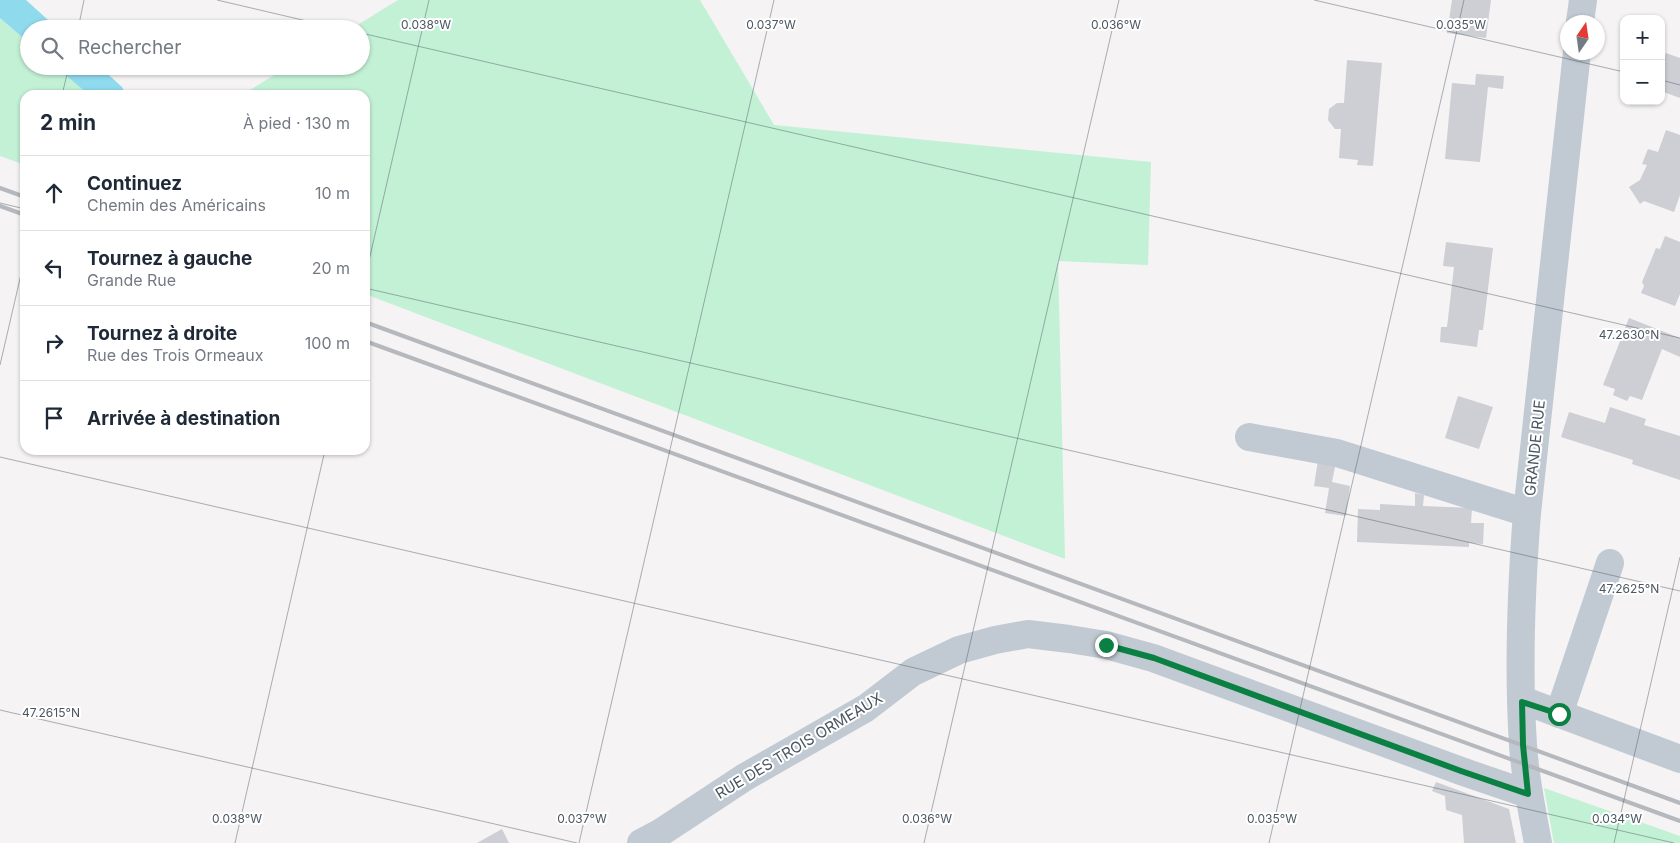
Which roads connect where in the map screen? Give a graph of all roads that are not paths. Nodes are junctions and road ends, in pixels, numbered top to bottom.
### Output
1 (1583, 0) edge
2 (1581, 15) edge
3 (1577, 60) edge
4 (1248, 437) dead end
5 (1527, 513) junction
6 (1610, 563) dead end
7 (1522, 702) junction
8 (1559, 714) junction
9 (1680, 759) edge
10 (1528, 794) junction
11 (641, 843) edge
12 (1538, 843) edge

1 - 2 street
3 - 5 street, GRANDE RUE
4 - 5 street
5 - 7 street, GRANDE RUE
6 - 8 street
7 - 8 street
7 - 10 street, GRANDE RUE
8 - 9 street
10 - 11 street, RUE DES TROIS ORMEAUX
10 - 12 street, GRANDE RUE

